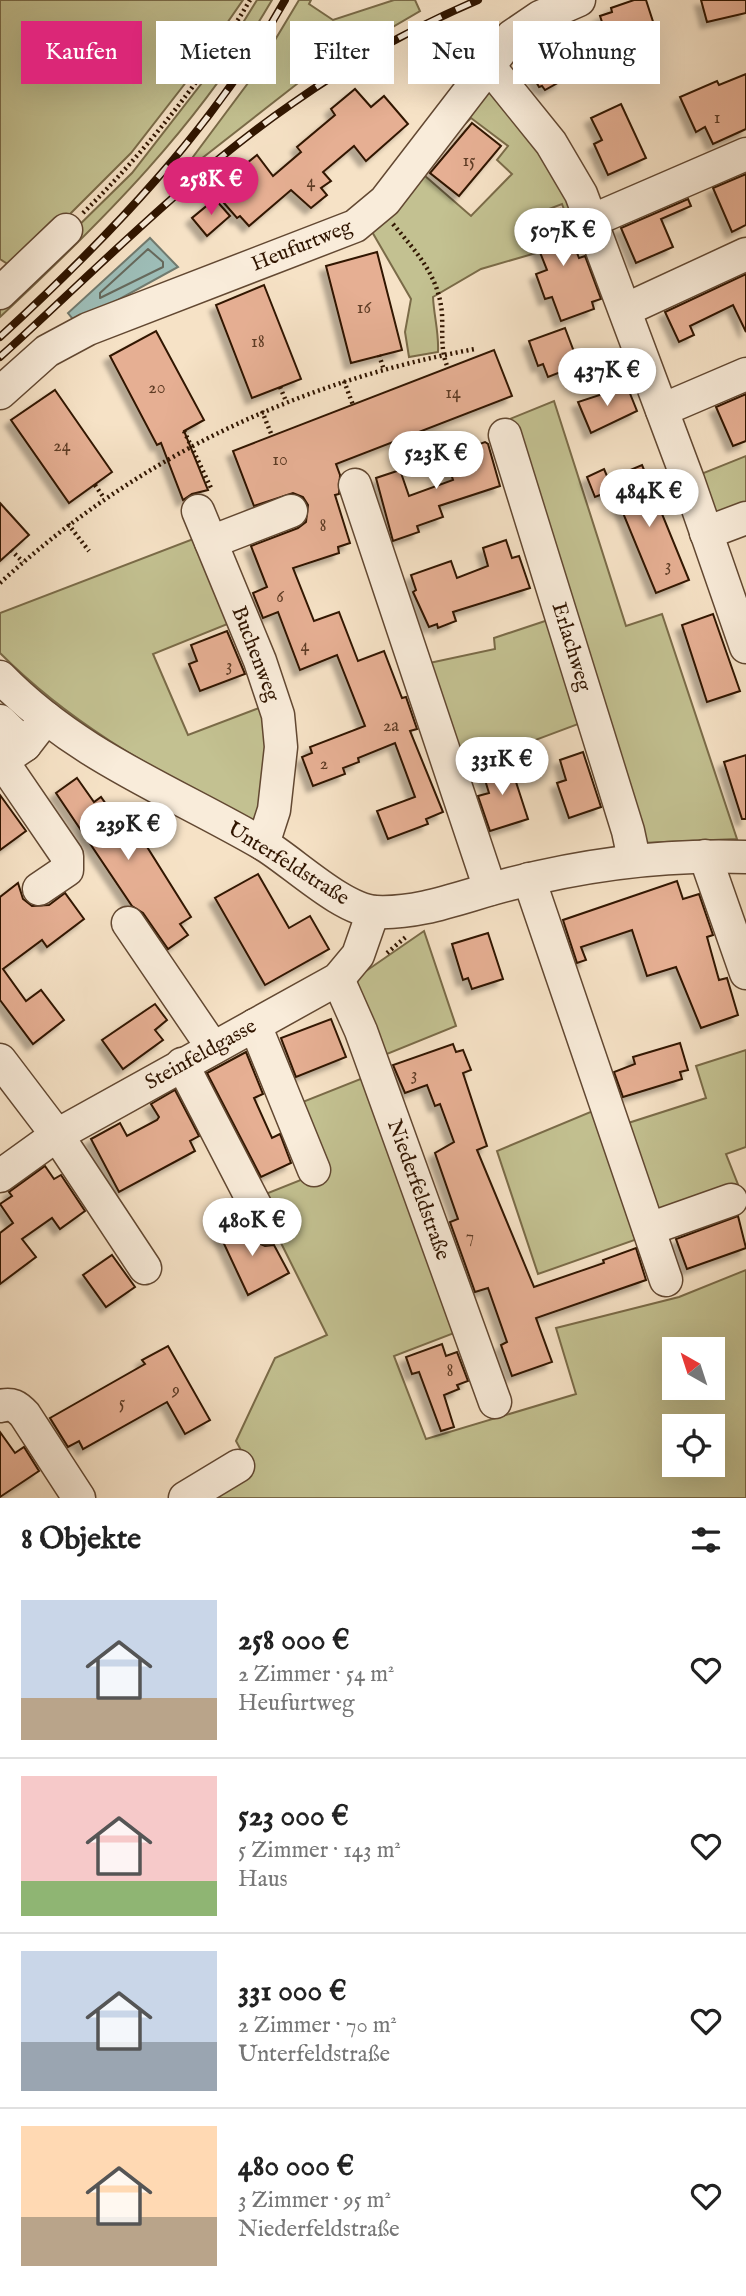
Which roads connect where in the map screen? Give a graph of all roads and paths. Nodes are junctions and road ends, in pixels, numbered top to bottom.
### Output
1 (250, 0) edge
2 (579, 0) edge
3 (499, 53) edge
4 (499, 79) edge
5 (474, 84) edge
6 (746, 153) edge
7 (379, 208) junction
8 (592, 221) junction
9 (66, 230) joint
10 (746, 254) edge
11 (5, 280) edge
12 (625, 310) junction
13 (475, 349) dead end
14 (379, 355) dead end
15 (442, 355) junction
16 (448, 368) dead end
17 (384, 370) junction
18 (746, 374) edge
19 (344, 381) junction
20 (280, 387) dead end
21 (0, 393) edge
22 (286, 401) junction
23 (353, 405) dead end
24 (662, 410) junction
25 (262, 411) junction
26 (184, 431) dead end
27 (505, 435) dead end
28 (272, 436) dead end
29 (192, 444) junction
30 (198, 456) dead end
31 (95, 485) dead end
32 (355, 485) dead end
33 (104, 498) junction
34 (198, 510) dead end
35 (291, 511) dead end
36 (746, 519) edge
37 (68, 524) junction
38 (706, 533) junction
39 (211, 542) junction
40 (12, 550) dead end
41 (89, 551) dead end
42 (23, 562) junction
43 (0, 583) edge
44 (746, 648) edge
45 (0, 677) edge
46 (46, 718) junction
47 (0, 722) edge
48 (9, 756) edge
49 (263, 844) junction
50 (705, 856) junction
51 (746, 857) edge
52 (634, 859) junction
53 (529, 880) junction
54 (39, 889) dead end
55 (490, 889) junction
56 (373, 912) junction
57 (128, 923) dead end
58 (746, 973) edge
59 (338, 979) junction
60 (255, 1025) junction
61 (213, 1048) junction
62 (0, 1060) edge
63 (182, 1064) junction
64 (57, 1135) junction
65 (314, 1170) dead end
66 (0, 1176) edge
67 (731, 1200) dead end
68 (268, 1228) dead end
69 (649, 1229) junction
70 (145, 1268) dead end
71 (666, 1280) dead end
72 (495, 1402) dead end
73 (0, 1406) edge
74 (238, 1466) dead end
75 (79, 1498) edge
76 (185, 1498) edge

1 - 9 path
2 - 3 street, Heufurtweg
4 - 8 street
5 - 7 street, Heufurtweg
6 - 8 street
7 - 15 path
7 - 21 street, Heufurtweg
8 - 12 street
9 - 11 street
10 - 12 street
12 - 24 street
13 - 15 path
14 - 17 path
15 - 16 path
15 - 17 path
17 - 19 path
18 - 24 street
19 - 22 path
19 - 23 path
20 - 22 path
22 - 25 path
24 - 38 street
25 - 28 path
25 - 29 path
26 - 29 path
27 - 52 street, Erlachweg
29 - 30 path
29 - 33 path
31 - 33 path
32 - 55 street
33 - 37 path
34 - 39 street, Buchenweg
35 - 39 street
36 - 38 street
37 - 41 path
37 - 42 path
38 - 44 street
39 - 49 street, Buchenweg
40 - 42 path
42 - 43 path
45 - 46 street, Unterfeldstraße
46 - 48 street
46 - 49 street, Unterfeldstraße
47 - 48 street
48 - 54 street
49 - 56 street, Unterfeldstraße
50 - 51 street, Unterfeldstraße
50 - 52 street, Unterfeldstraße
50 - 58 street
52 - 53 street, Unterfeldstraße
53 - 55 street, Unterfeldstraße
53 - 69 street
55 - 56 street, Unterfeldstraße
56 - 59 street, Steinfeldgasse
57 - 61 street
59 - 60 street, Steinfeldgasse
59 - 72 street, Niederfeldstraße
60 - 61 street, Steinfeldgasse
60 - 65 street
61 - 63 street, Steinfeldgasse
62 - 64 street
63 - 64 street, Steinfeldgasse
63 - 68 street
64 - 66 street, Steinfeldgasse
64 - 70 street
67 - 69 street
69 - 71 street
73 - 75 street
74 - 76 street

